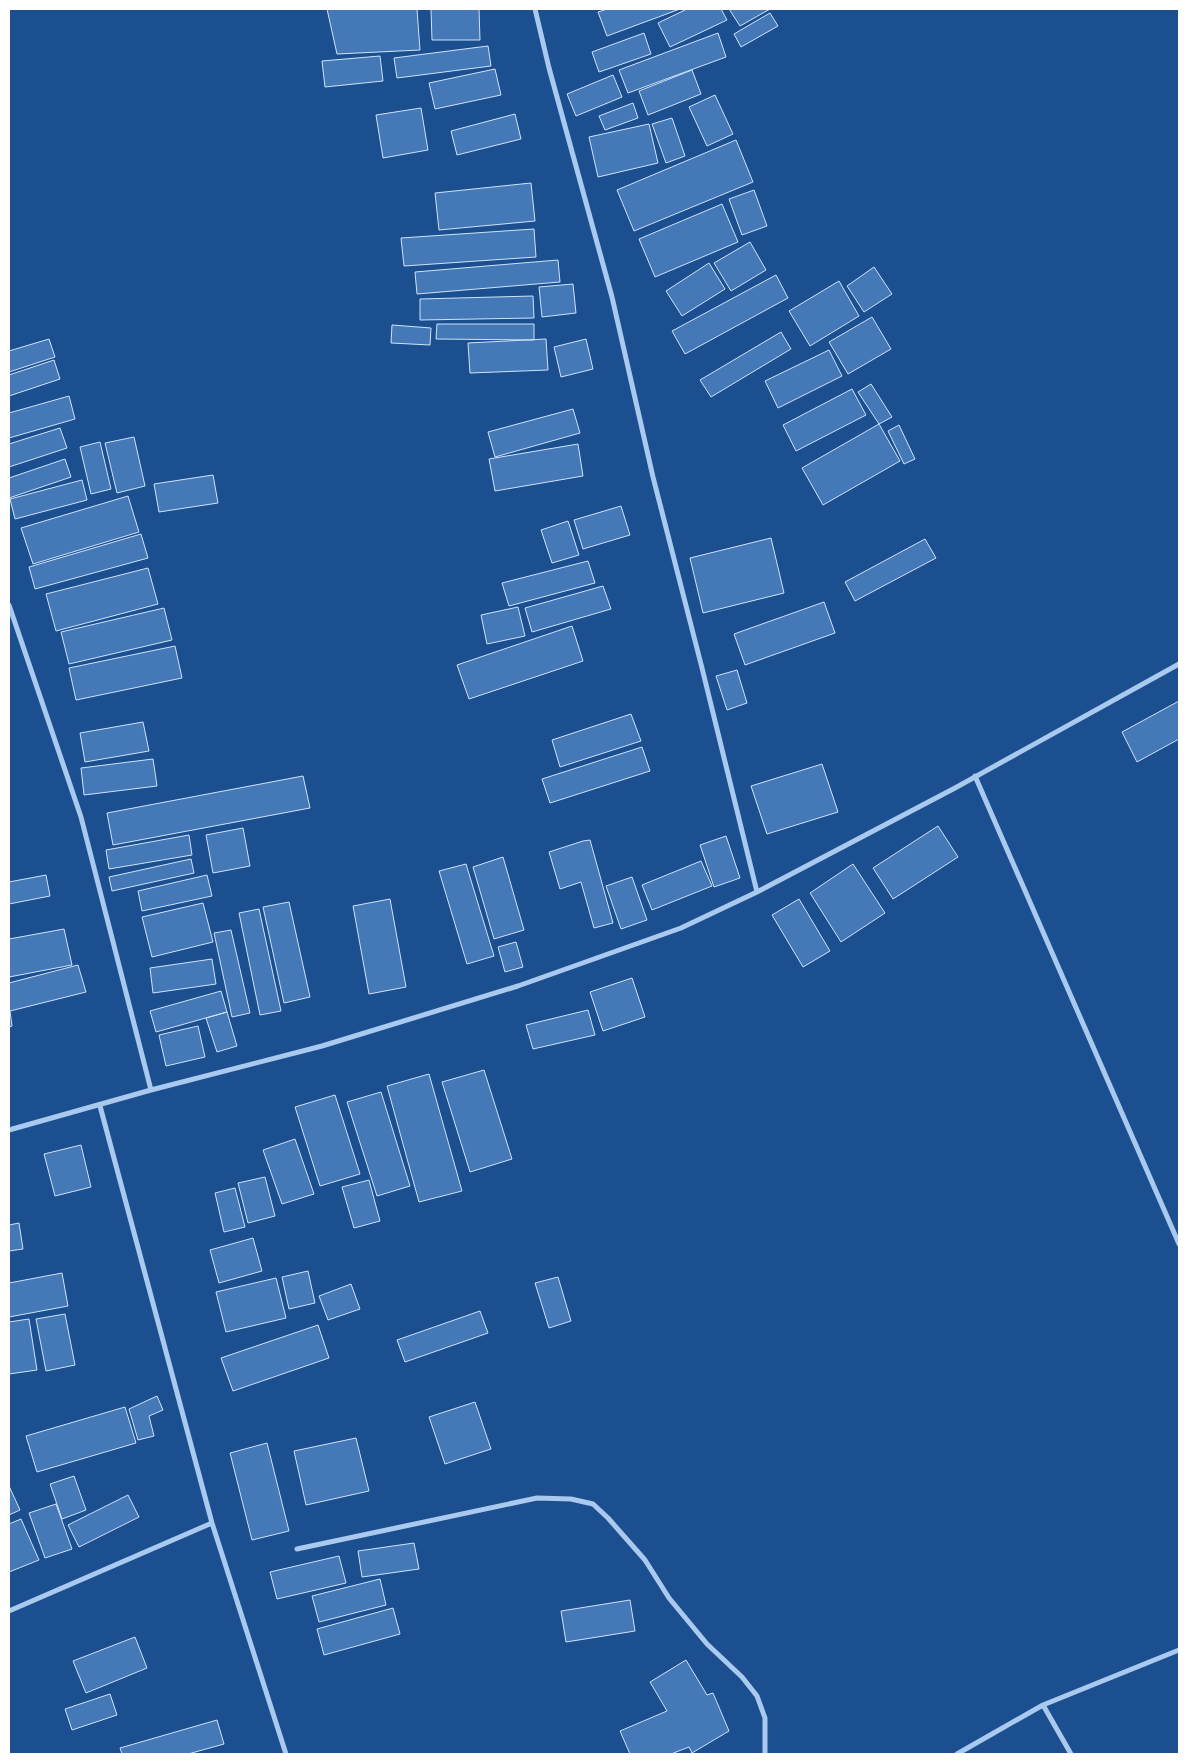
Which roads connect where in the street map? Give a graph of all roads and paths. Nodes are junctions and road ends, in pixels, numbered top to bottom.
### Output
1 (534, 9) edge
2 (9, 605) edge
3 (1179, 664) edge
4 (975, 776) junction
5 (757, 892) junction
6 (151, 1090) junction
7 (100, 1106) junction
8 (9, 1130) edge
9 (1179, 1244) edge
10 (212, 1523) junction
11 (297, 1549) dead end
12 (9, 1611) edge
13 (1179, 1650) edge
14 (1043, 1705) junction
15 (286, 1754) edge
16 (765, 1754) edge
17 (957, 1754) edge
18 (1070, 1754) edge

1 - 5 street
2 - 6 street
3 - 4 street
4 - 5 street
4 - 9 street
5 - 6 street
6 - 7 street
7 - 8 street
7 - 10 street
10 - 12 street
10 - 15 street
11 - 16 street
13 - 14 street
14 - 17 street
14 - 18 street

